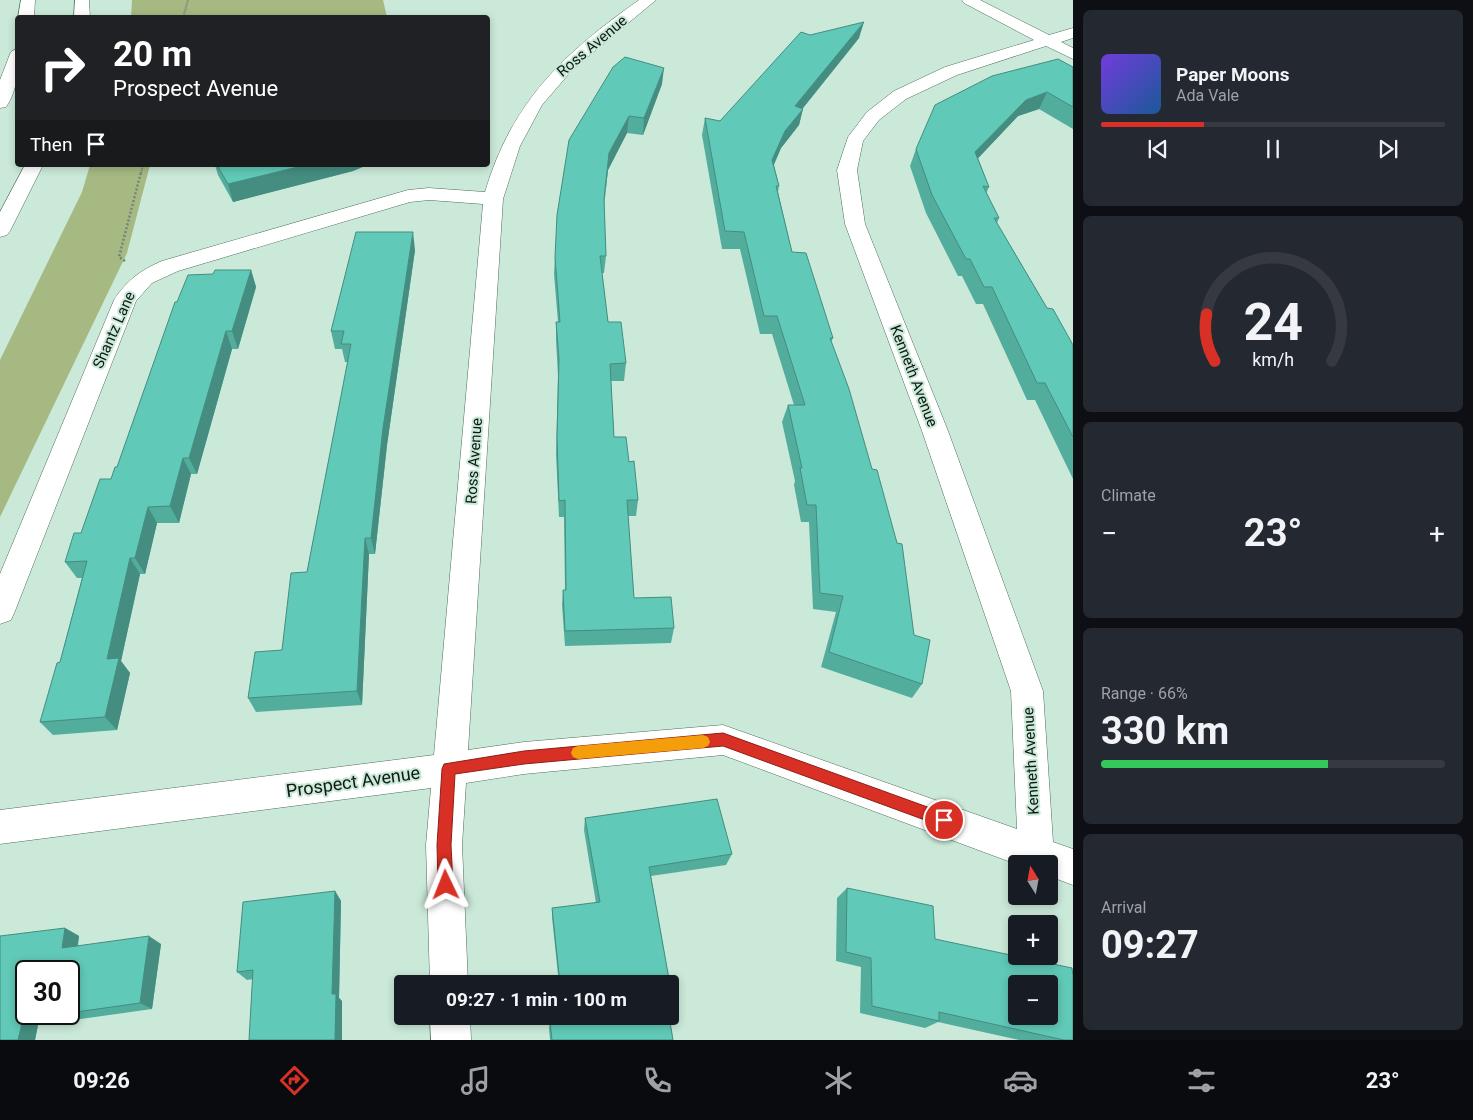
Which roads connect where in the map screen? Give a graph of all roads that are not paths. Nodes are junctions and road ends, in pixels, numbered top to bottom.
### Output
1 (28, 0) edge
2 (82, 0) edge
3 (649, 0) edge
4 (969, 0) edge
5 (26, 15) edge
6 (82, 15) edge
7 (1073, 33) edge
8 (1048, 40) junction
9 (1073, 54) edge
10 (15, 62) edge
11 (0, 103) edge
12 (33, 167) edge
13 (493, 199) junction
14 (0, 231) edge
15 (0, 611) edge
16 (449, 769) junction
17 (0, 827) edge
18 (1036, 854) junction
19 (1073, 867) edge
20 (449, 975) edge
21 (450, 1025) edge
22 (451, 1040) edge

1 - 5 main road
2 - 6 main road
3 - 13 main road, Ross Avenue
4 - 8 main road
7 - 8 main road, Kenneth Avenue
8 - 9 main road
8 - 18 main road, Kenneth Avenue
10 - 11 main road
12 - 14 main road
13 - 15 main road, Shantz Lane
13 - 16 main road, Ross Avenue
16 - 17 main road, Prospect Avenue
16 - 18 main road, Prospect Avenue
16 - 20 main road, Ross Avenue
18 - 19 main road, Prospect Avenue
21 - 22 main road

